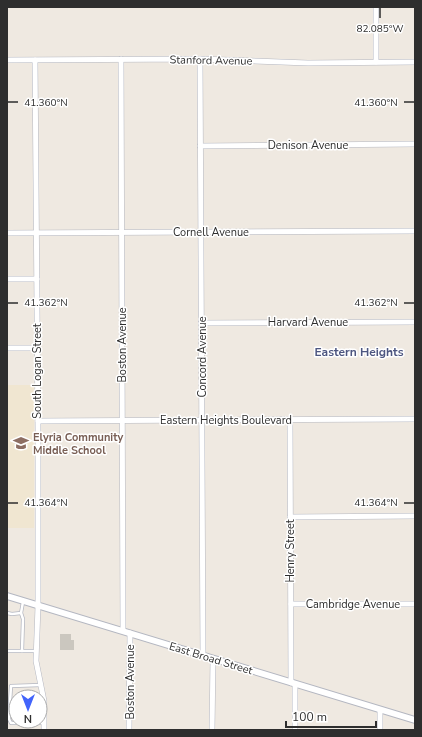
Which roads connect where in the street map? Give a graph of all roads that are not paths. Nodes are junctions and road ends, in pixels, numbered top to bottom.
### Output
1 (376, 7) edge
2 (121, 59) junction
3 (200, 59) junction
4 (7, 60) edge
5 (35, 60) junction
6 (376, 62) junction
7 (415, 62) edge
8 (415, 144) edge
9 (200, 146) junction
10 (415, 231) edge
11 (201, 232) junction
12 (7, 233) edge
13 (37, 233) junction
14 (122, 233) junction
15 (7, 279) edge
16 (37, 279) junction
17 (415, 322) edge
18 (201, 323) junction
19 (7, 348) edge
20 (38, 348) junction
21 (415, 419) edge
22 (202, 420) junction
23 (290, 420) junction
24 (38, 421) junction
25 (122, 421) junction
26 (290, 516) junction
27 (415, 516) edge
28 (7, 596) edge
29 (24, 601) junction
30 (291, 604) junction
31 (415, 604) edge
32 (38, 606) junction
33 (7, 613) edge
34 (21, 613) junction
35 (123, 631) junction
36 (130, 633) junction
37 (7, 651) edge
38 (22, 651) junction
39 (37, 651) junction
40 (203, 656) junction
41 (213, 659) junction
42 (293, 683) junction
43 (41, 685) junction
44 (10, 689) edge
45 (42, 689) edge
46 (380, 710) junction
47 (415, 720) edge
48 (130, 730) edge
49 (212, 730) edge
50 (294, 730) edge
51 (380, 730) edge

1 - 6 street
2 - 3 street, Stanford Avenue
2 - 5 street, Stanford Avenue
2 - 14 street, Boston Avenue
3 - 6 street, Stanford Avenue
3 - 9 street, Concord Avenue
4 - 5 street, Stanford Avenue
5 - 13 street, South Logan Street
6 - 7 street, Stanford Avenue
8 - 9 street, Denison Avenue
9 - 11 street, Concord Avenue
10 - 11 street, Cornell Avenue
11 - 14 street, Cornell Avenue
11 - 18 street, Concord Avenue
12 - 13 street, Cornell Avenue
13 - 14 street, Cornell Avenue
13 - 16 street, South Logan Street
14 - 25 street, Boston Avenue
15 - 16 street
16 - 20 street, South Logan Street
17 - 18 street, Harvard Avenue
18 - 22 street, Concord Avenue
19 - 20 street
20 - 24 street, South Logan Street
21 - 23 street, Eastern Heights Boulevard
22 - 23 street, Eastern Heights Boulevard
22 - 25 street, Eastern Heights Boulevard
22 - 40 street, Concord Avenue
23 - 26 street, Henry Street
24 - 25 street, Eastern Heights Boulevard
24 - 32 street, South Logan Street
25 - 35 street, Boston Avenue
26 - 27 street
26 - 30 street, Henry Street
28 - 29 street, East Broad Street
29 - 32 street, East Broad Street
29 - 34 lane
30 - 31 street, Cambridge Avenue
30 - 42 street, Henry Street
32 - 35 street, East Broad Street
32 - 39 street, South Logan Street
33 - 34 lane
34 - 38 lane
35 - 36 street, East Broad Street
36 - 40 street, East Broad Street
36 - 48 street, Boston Avenue
37 - 38 lane
38 - 39 lane
39 - 43 street, South Logan Street
40 - 41 street, East Broad Street
41 - 42 street, East Broad Street
41 - 49 street
42 - 46 street, East Broad Street
42 - 50 street, Henry Street
43 - 44 lane
43 - 45 street, South Logan Street
46 - 47 street, East Broad Street
46 - 51 street

